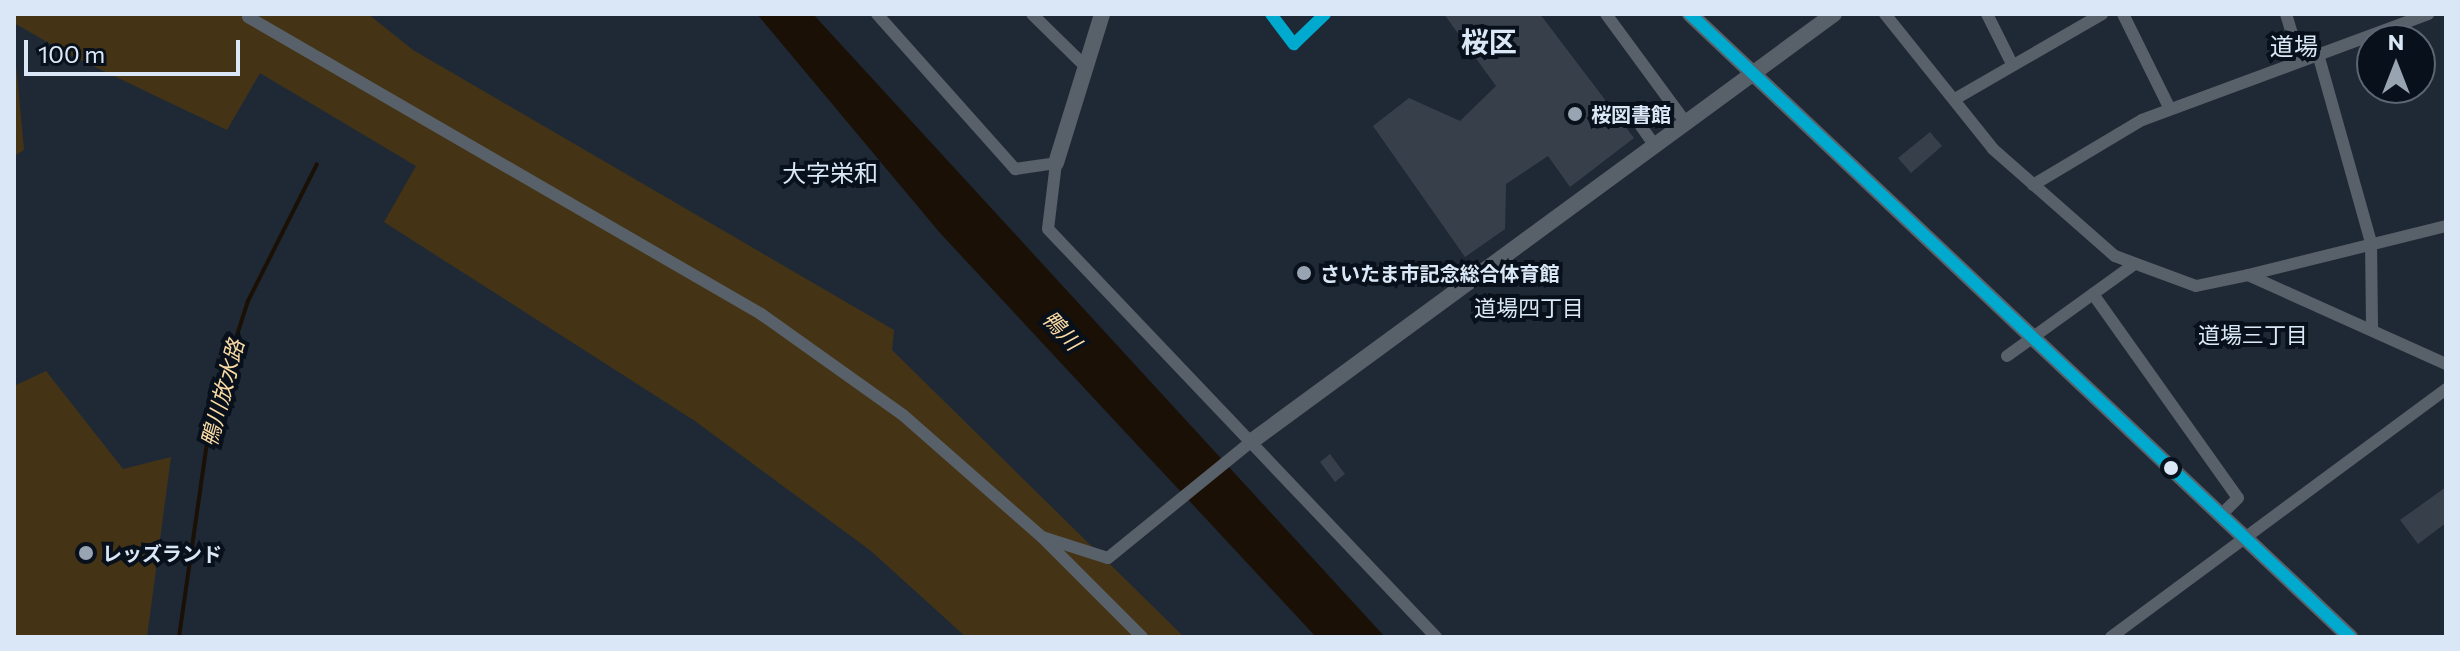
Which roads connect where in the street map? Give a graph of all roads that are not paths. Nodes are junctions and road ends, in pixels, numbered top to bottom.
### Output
1 (877, 14) edge
2 (1032, 14) edge
3 (1102, 14) edge
4 (1606, 14) edge
5 (1690, 14) edge
6 (1834, 14) edge
7 (1885, 14) edge
8 (1987, 14) edge
9 (2102, 14) edge
10 (2123, 14) edge
11 (2286, 14) edge
12 (2428, 14) edge
13 (248, 17) dead end
14 (2318, 54) junction
15 (2300, 60) junction
16 (2012, 64) junction
17 (1085, 66) junction
18 (1752, 72) junction
19 (1955, 99) junction
20 (2170, 109) junction
21 (1684, 120) junction
22 (1641, 126) dead end
23 (1653, 143) junction
24 (1056, 163) junction
25 (2033, 185) junction
26 (2446, 226) edge
27 (2371, 242) junction
28 (2132, 266) junction
29 (2248, 275) junction
30 (2093, 294) junction
31 (2372, 327) junction
32 (2031, 338) junction
33 (2007, 356) dead end
34 (2446, 364) edge
35 (2446, 389) edge
36 (1250, 443) junction
37 (2221, 515) junction
38 (2245, 536) junction
39 (1042, 537) junction
40 (1142, 637) edge
41 (1436, 637) edge
42 (2111, 637) edge
43 (2350, 637) edge

1 - 24 street
2 - 17 street
3 - 17 street
4 - 21 street
5 - 18 street
6 - 18 street
7 - 19 street
8 - 16 street
9 - 16 street
10 - 20 street
11 - 15 street
12 - 14 street
13 - 39 street
14 - 15 street
14 - 27 street
15 - 20 street
16 - 19 street
17 - 24 street
18 - 21 street
18 - 32 street
19 - 25 street
20 - 25 street
21 - 23 street
22 - 23 street
23 - 36 street
24 - 36 street
25 - 28 street
26 - 27 street
27 - 29 street
27 - 31 street
28 - 29 street
28 - 30 street
29 - 31 street
30 - 32 street
30 - 37 street
31 - 34 street
32 - 33 street
32 - 37 street
35 - 38 street
36 - 39 street
36 - 41 street
37 - 38 street
38 - 42 street
38 - 43 street
39 - 40 street

